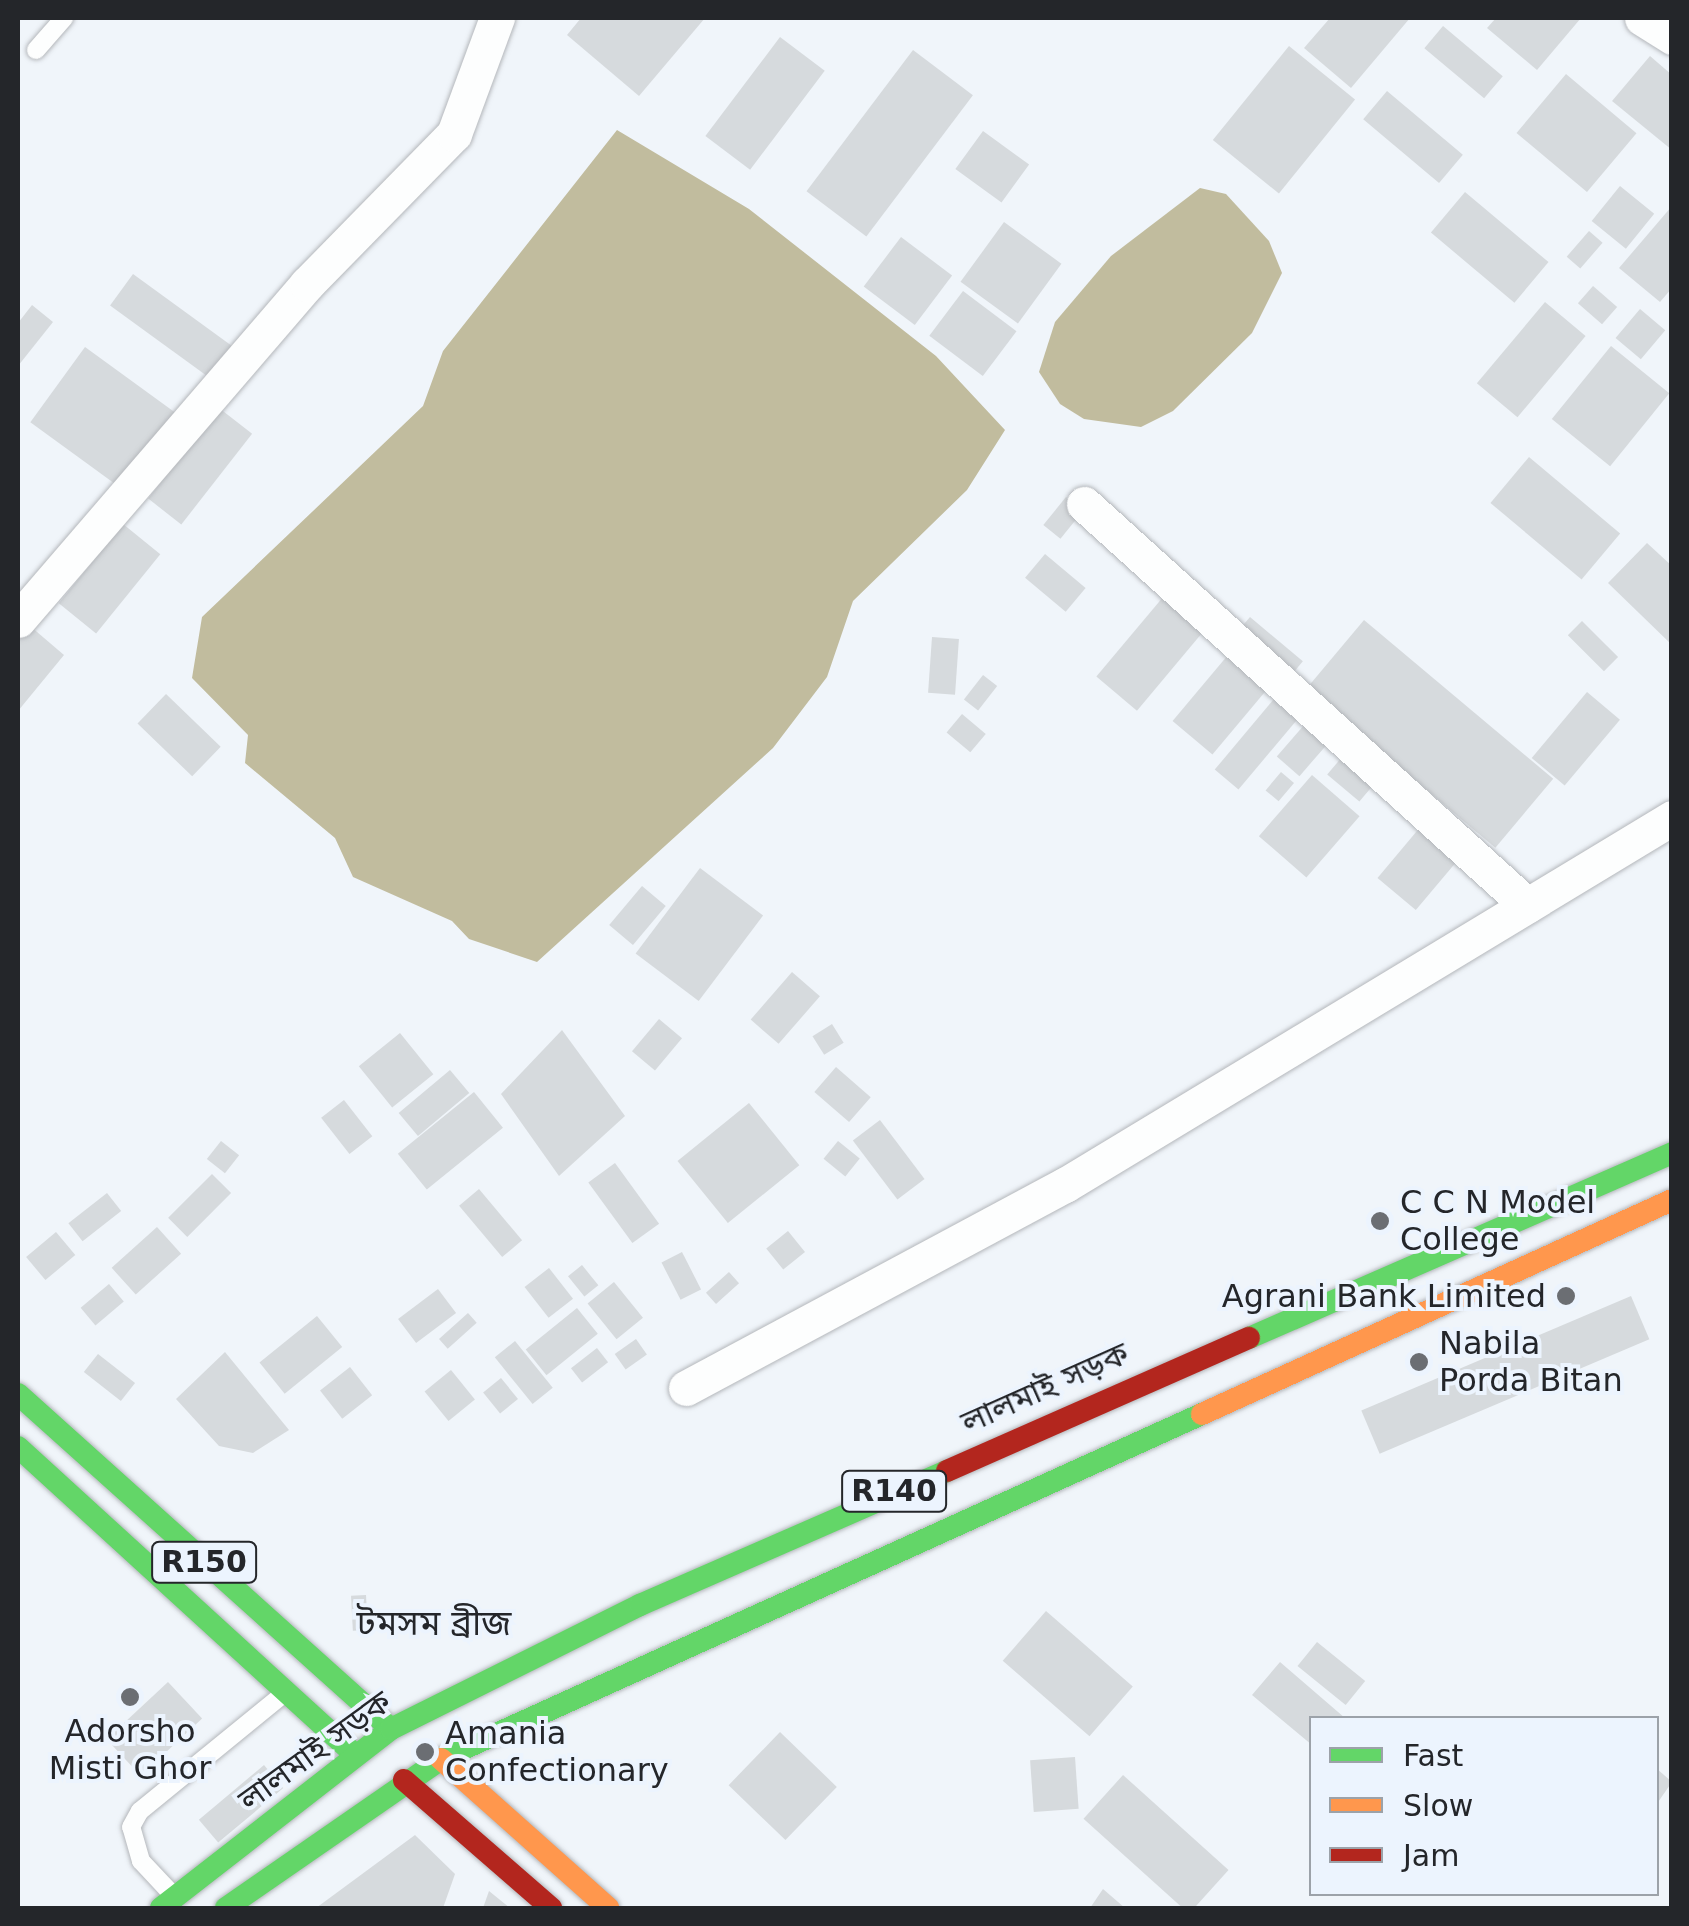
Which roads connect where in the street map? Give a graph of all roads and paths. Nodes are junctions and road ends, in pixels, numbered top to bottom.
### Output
1 (64, 18) edge
2 (498, 18) edge
3 (1642, 18) edge
4 (1672, 37) edge
5 (36, 50) dead end
6 (1084, 504) dead end
7 (18, 620) edge
8 (1672, 818) edge
9 (1527, 906) junction
10 (1672, 1153) edge
11 (1672, 1200) edge
12 (1285, 1316) junction
13 (1307, 1366) junction
14 (686, 1388) dead end
15 (18, 1394) edge
16 (18, 1447) edge
17 (185, 1544) junction
18 (157, 1574) junction
19 (286, 1692) junction
20 (391, 1729) junction
21 (355, 1755) junction
22 (441, 1759) junction
23 (404, 1780) junction
24 (168, 1903) edge
25 (226, 1908) edge
26 (551, 1908) edge
27 (608, 1908) edge

1 - 5 lane
2 - 7 street
3 - 4 street
6 - 9 street
8 - 9 street
9 - 14 street
10 - 12 main road, লালমাই সড়ক / R140
11 - 13 main road, R140
12 - 13 main road
12 - 20 main road, লালমাই সড়ক / R140
13 - 22 main road, R140
15 - 17 main road, R150
16 - 18 main road, R150
17 - 18 main road
17 - 20 main road, R150
18 - 19 main road, R150
19 - 21 main road, R150
19 - 24 lane
20 - 21 main road, লালমাই সড়ক / R140
21 - 24 main road, লালমাই সড়ক / R140
22 - 23 main road, R140
22 - 27 main road
23 - 25 main road, R140
23 - 26 main road

